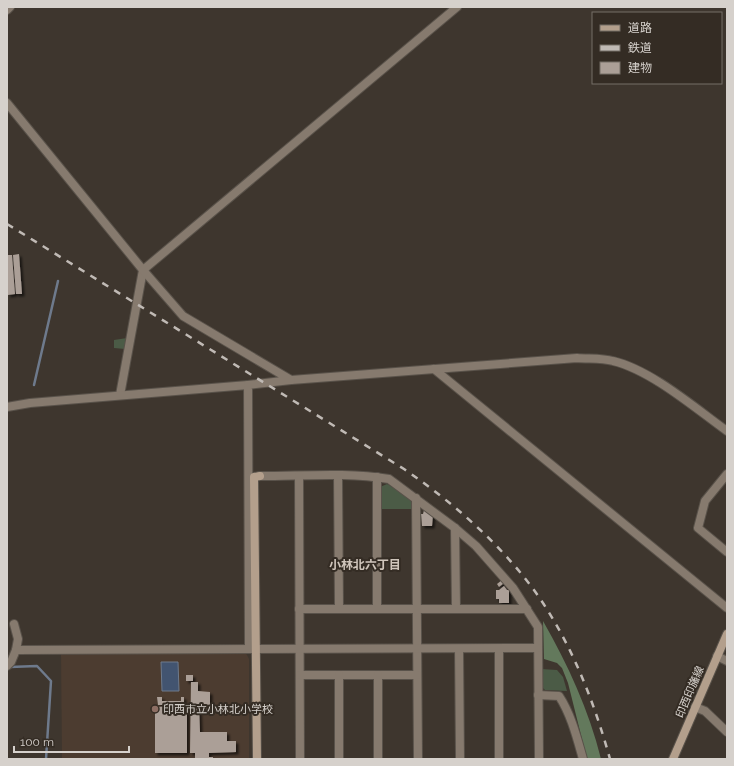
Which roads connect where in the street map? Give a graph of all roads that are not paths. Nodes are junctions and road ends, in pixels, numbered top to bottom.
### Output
1 (10, 7) edge
2 (457, 7) edge
3 (7, 10) edge
4 (7, 103) edge
5 (143, 270) junction
6 (434, 369) junction
7 (291, 380) junction
8 (248, 385) junction
9 (120, 395) junction
10 (7, 407) edge
11 (727, 431) edge
12 (727, 474) edge
13 (338, 475) junction
14 (299, 476) junction
15 (377, 477) junction
16 (416, 498) junction
17 (455, 528) junction
18 (727, 552) edge
19 (727, 608) edge
20 (300, 609) junction
21 (339, 609) junction
22 (378, 609) junction
23 (417, 609) junction
24 (456, 609) junction
25 (527, 609) junction
26 (14, 624) dead end
27 (727, 634) edge
28 (538, 648) junction
29 (253, 649) junction
30 (300, 649) junction
31 (417, 649) junction
32 (459, 649) junction
33 (499, 649) junction
34 (16, 650) junction
35 (717, 656) junction
36 (727, 661) edge
37 (7, 666) edge
38 (300, 675) junction
39 (339, 675) junction
40 (378, 675) junction
41 (417, 675) junction
42 (538, 695) junction
43 (695, 707) junction
44 (727, 732) edge
45 (257, 759) edge
46 (300, 759) edge
47 (339, 759) edge
48 (378, 759) edge
49 (418, 759) edge
50 (460, 759) edge
51 (499, 759) edge
52 (539, 759) edge
53 (583, 759) edge
54 (674, 759) edge

1 - 3 street
2 - 5 street
4 - 5 street
5 - 7 street
5 - 9 street
6 - 7 street
6 - 11 street
6 - 19 street
7 - 8 street
8 - 9 street
8 - 29 street
9 - 10 street
12 - 18 street
13 - 14 street
13 - 15 street
13 - 21 street
14 - 20 street
14 - 29 street
15 - 16 street
15 - 22 street
16 - 17 street
16 - 23 street
17 - 24 street
17 - 25 street
20 - 21 street
20 - 30 street
21 - 22 street
22 - 23 street
23 - 24 street
23 - 31 street
24 - 25 street
25 - 28 street
26 - 34 street
27 - 35 street, 印西印旛線
28 - 33 street
28 - 42 street
29 - 30 street
29 - 34 street
29 - 45 street
30 - 31 street
30 - 38 street
31 - 32 street
31 - 41 street
32 - 33 street
32 - 50 street
33 - 51 street
34 - 37 street
35 - 36 street
35 - 43 street, 印西印旛線
38 - 39 street
38 - 46 street
39 - 40 street
39 - 47 street
40 - 41 street
40 - 48 street
41 - 49 street
42 - 52 street
42 - 53 street
43 - 44 street
43 - 54 street, 印西印旛線

